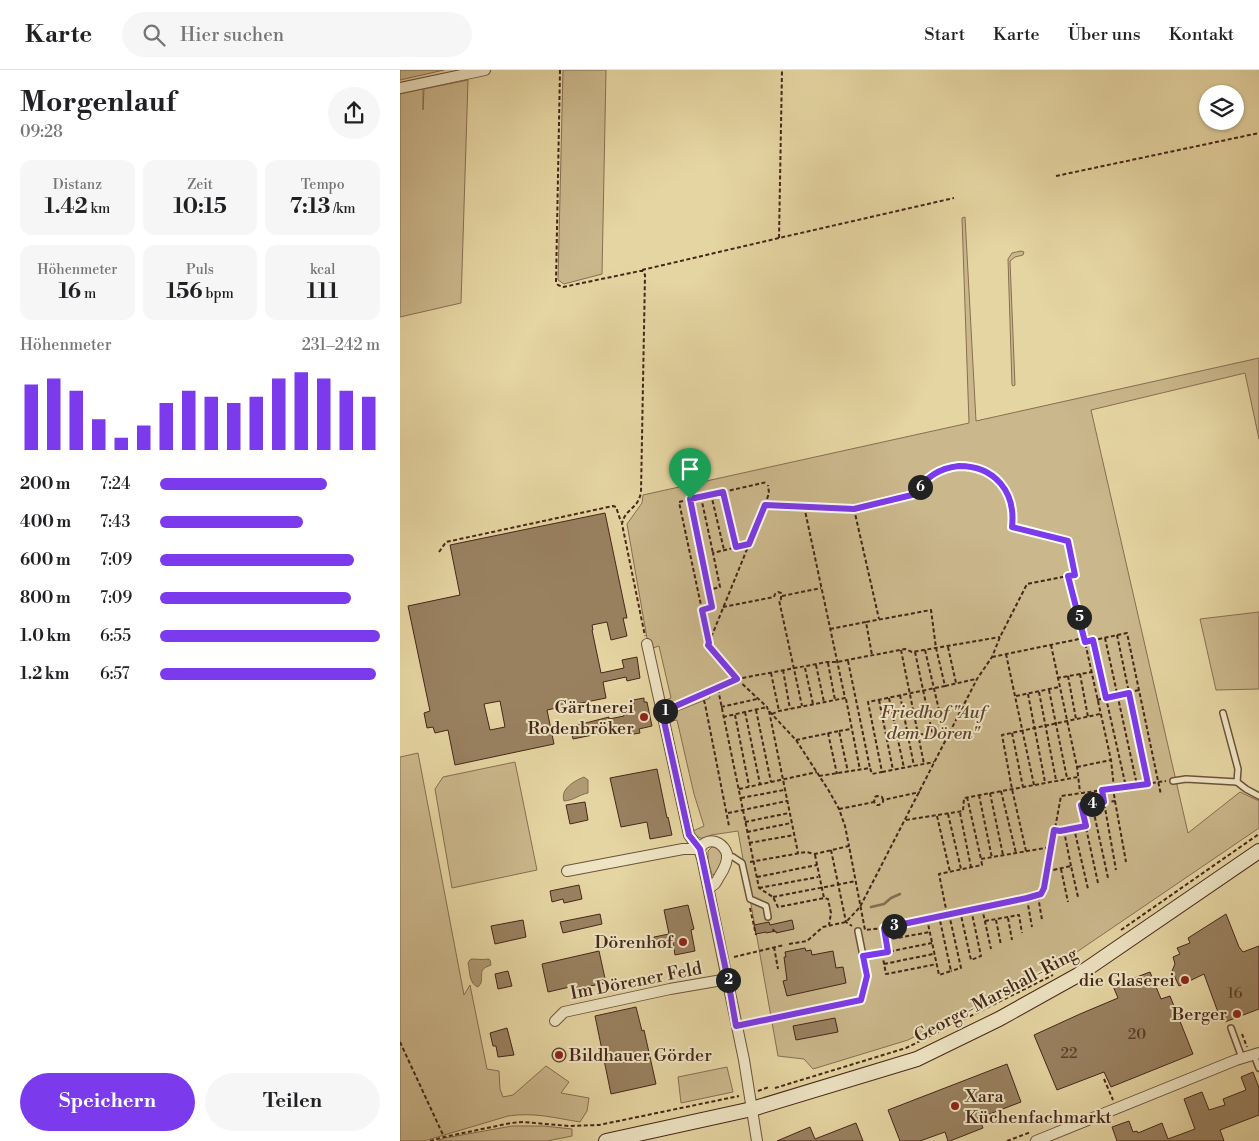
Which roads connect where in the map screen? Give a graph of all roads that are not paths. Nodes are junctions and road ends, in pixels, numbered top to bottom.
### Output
1 (484, 70) edge
2 (400, 88) edge
3 (647, 644) road end
4 (1223, 713) dead end
5 (1173, 781) dead end
6 (1237, 782) junction
7 (1259, 796) edge
8 (700, 849) junction
9 (1259, 851) edge
10 (732, 857) dead end
11 (567, 872) dead end
12 (709, 888) junction
13 (768, 917) dead end
14 (858, 931) dead end
15 (728, 980) junction
16 (554, 1021) dead end
17 (736, 1026) junction
18 (1231, 1028) dead end
19 (1253, 1051) edge
20 (1243, 1059) junction
21 (1259, 1068) edge
22 (752, 1109) junction
23 (606, 1141) edge
24 (757, 1141) edge
25 (1036, 1141) edge

1 - 2 street
3 - 8 street, Im Dörener Feld
4 - 6 lane
5 - 6 lane
6 - 7 lane
8 - 11 street
8 - 12 street, Im Dörener Feld
8 - 12 street
9 - 22 main road, George-Marshall-Ring
10 - 13 lane
12 - 15 street, Im Dörener Feld
14 - 17 lane
15 - 16 street, Im Dörener Feld
15 - 17 street, Im Dörener Feld
17 - 22 street, Im Dörener Feld
18 - 20 lane
19 - 20 street
19 - 21 lane
20 - 25 street
22 - 23 main road, George-Marshall-Ring
22 - 24 street, Im Dörener Feld

